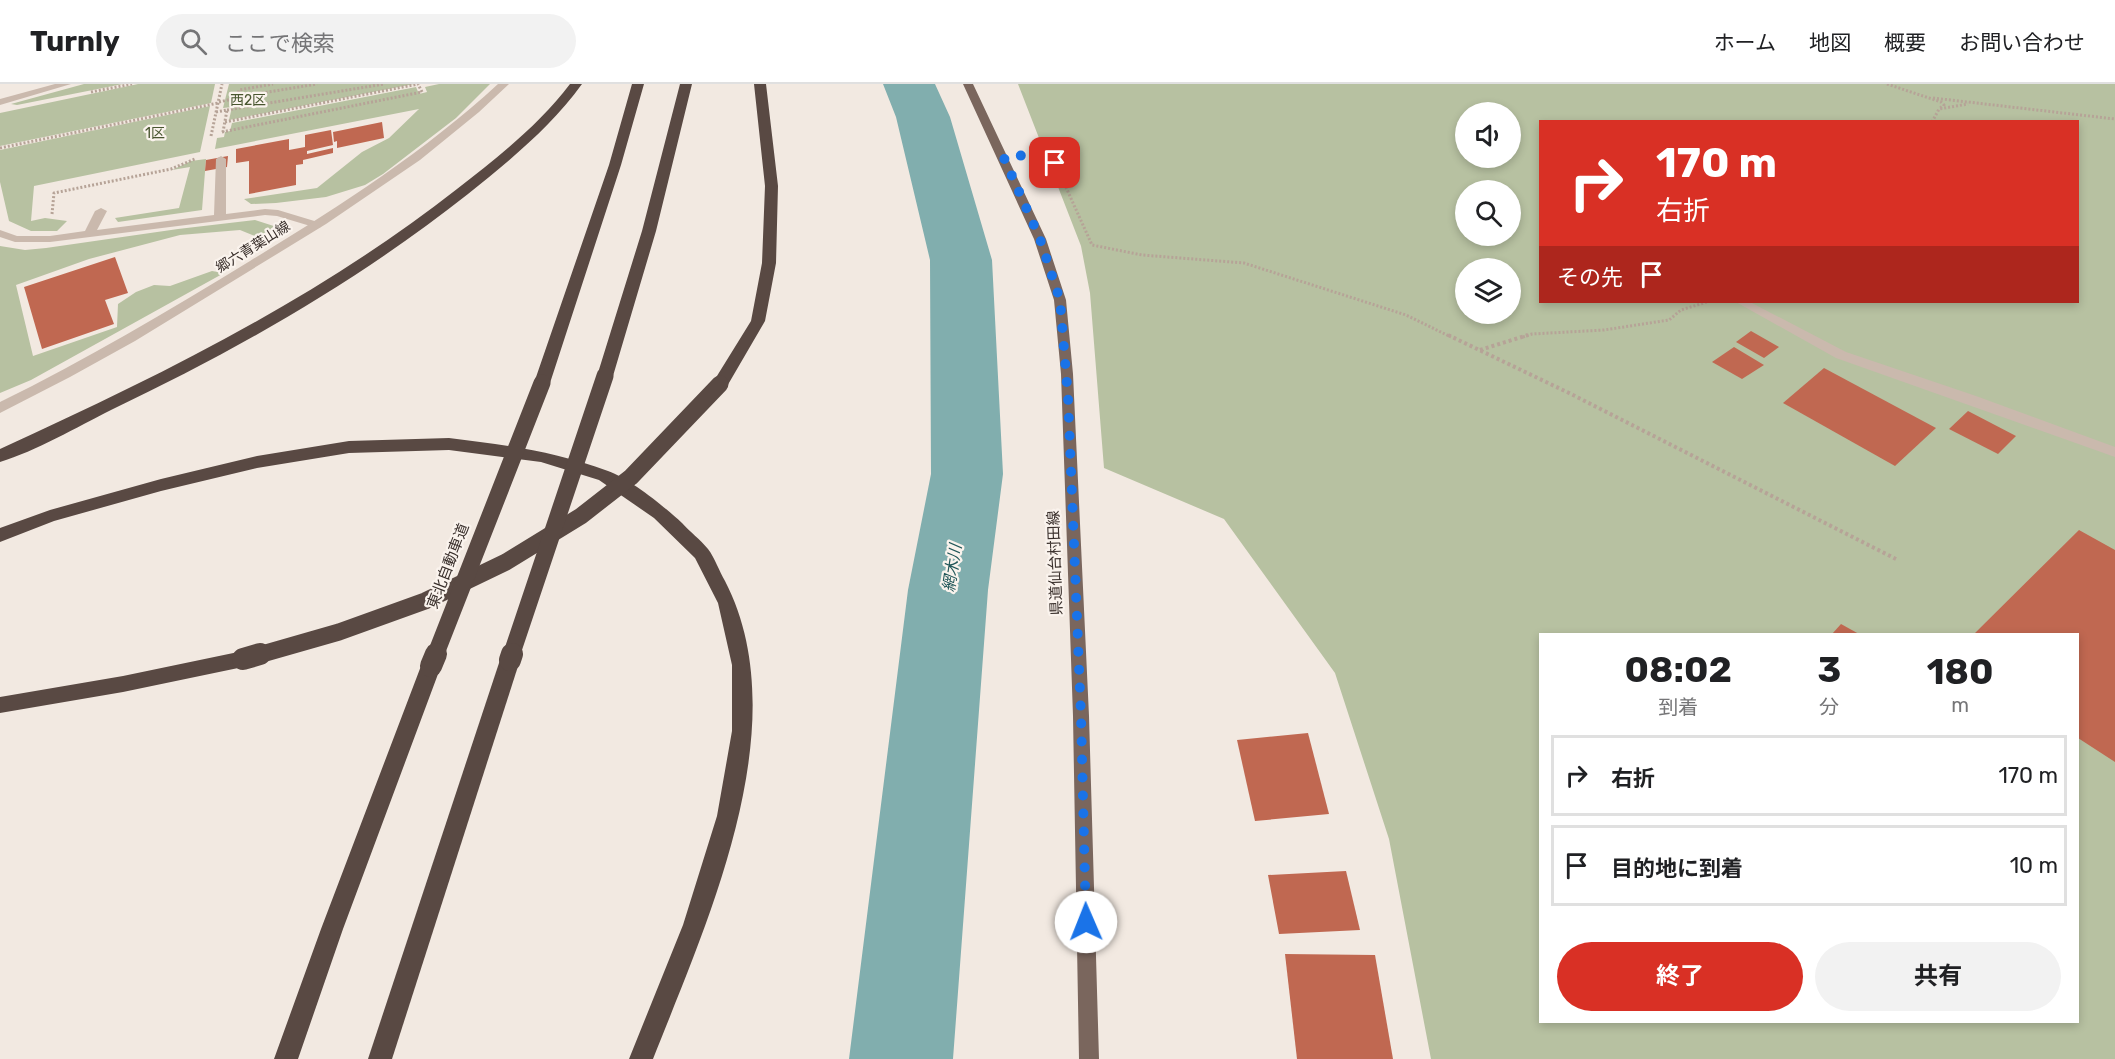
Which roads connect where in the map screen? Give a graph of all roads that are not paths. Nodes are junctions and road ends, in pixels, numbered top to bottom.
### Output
1 (66, 84) edge
2 (504, 84) edge
3 (576, 84) edge
4 (638, 84) edge
5 (686, 84) edge
6 (760, 84) edge
7 (968, 84) edge
8 (0, 102) edge
9 (221, 159) dead end
10 (101, 211) dead end
11 (220, 216) junction
12 (317, 225) junction
13 (0, 233) edge
14 (90, 233) junction
15 (1744, 303) edge
16 (0, 408) edge
17 (2115, 452) edge
18 (0, 456) edge
19 (0, 534) edge
20 (0, 705) edge
21 (286, 1059) edge
22 (380, 1059) edge
23 (641, 1059) edge
24 (1089, 1059) edge

1 - 8 street
2 - 12 street, 郷六青葉山線
3 - 18 highway
4 - 21 highway, 東北自動車道, bridge
5 - 22 highway, bridge
6 - 20 highway, bridge
7 - 24 main road, 県道仙台村田線
9 - 11 street
10 - 14 street
11 - 12 street
11 - 14 street
12 - 16 street, 郷六青葉山線
13 - 14 street
15 - 17 street
19 - 23 highway

